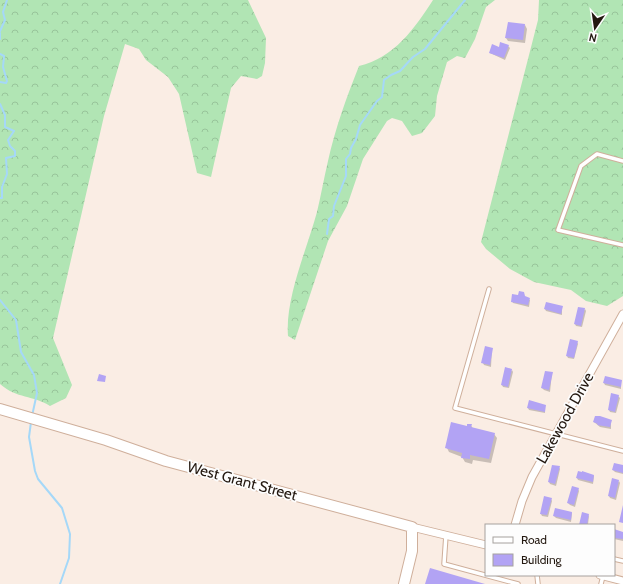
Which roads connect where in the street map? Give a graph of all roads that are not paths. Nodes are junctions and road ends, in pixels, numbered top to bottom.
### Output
1 (623, 161) edge
2 (623, 245) edge
3 (489, 289) dead end
4 (623, 314) edge
5 (0, 409) edge
6 (556, 434) junction
7 (623, 451) edge
8 (515, 524) edge
9 (412, 527) junction
10 (446, 536) junction
11 (485, 545) edge
12 (485, 575) edge
13 (488, 576) edge
14 (605, 576) edge
15 (623, 581) edge
16 (404, 584) edge
17 (518, 584) edge

1 - 2 lane
3 - 6 lane
4 - 6 street, Lakewood Drive
5 - 9 main road, West Grant Street
6 - 7 lane
6 - 8 street, Lakewood Drive
9 - 10 street, West Grant Street
9 - 16 main road
10 - 11 street, West Grant Street
10 - 12 lane
13 - 17 lane
14 - 15 street

